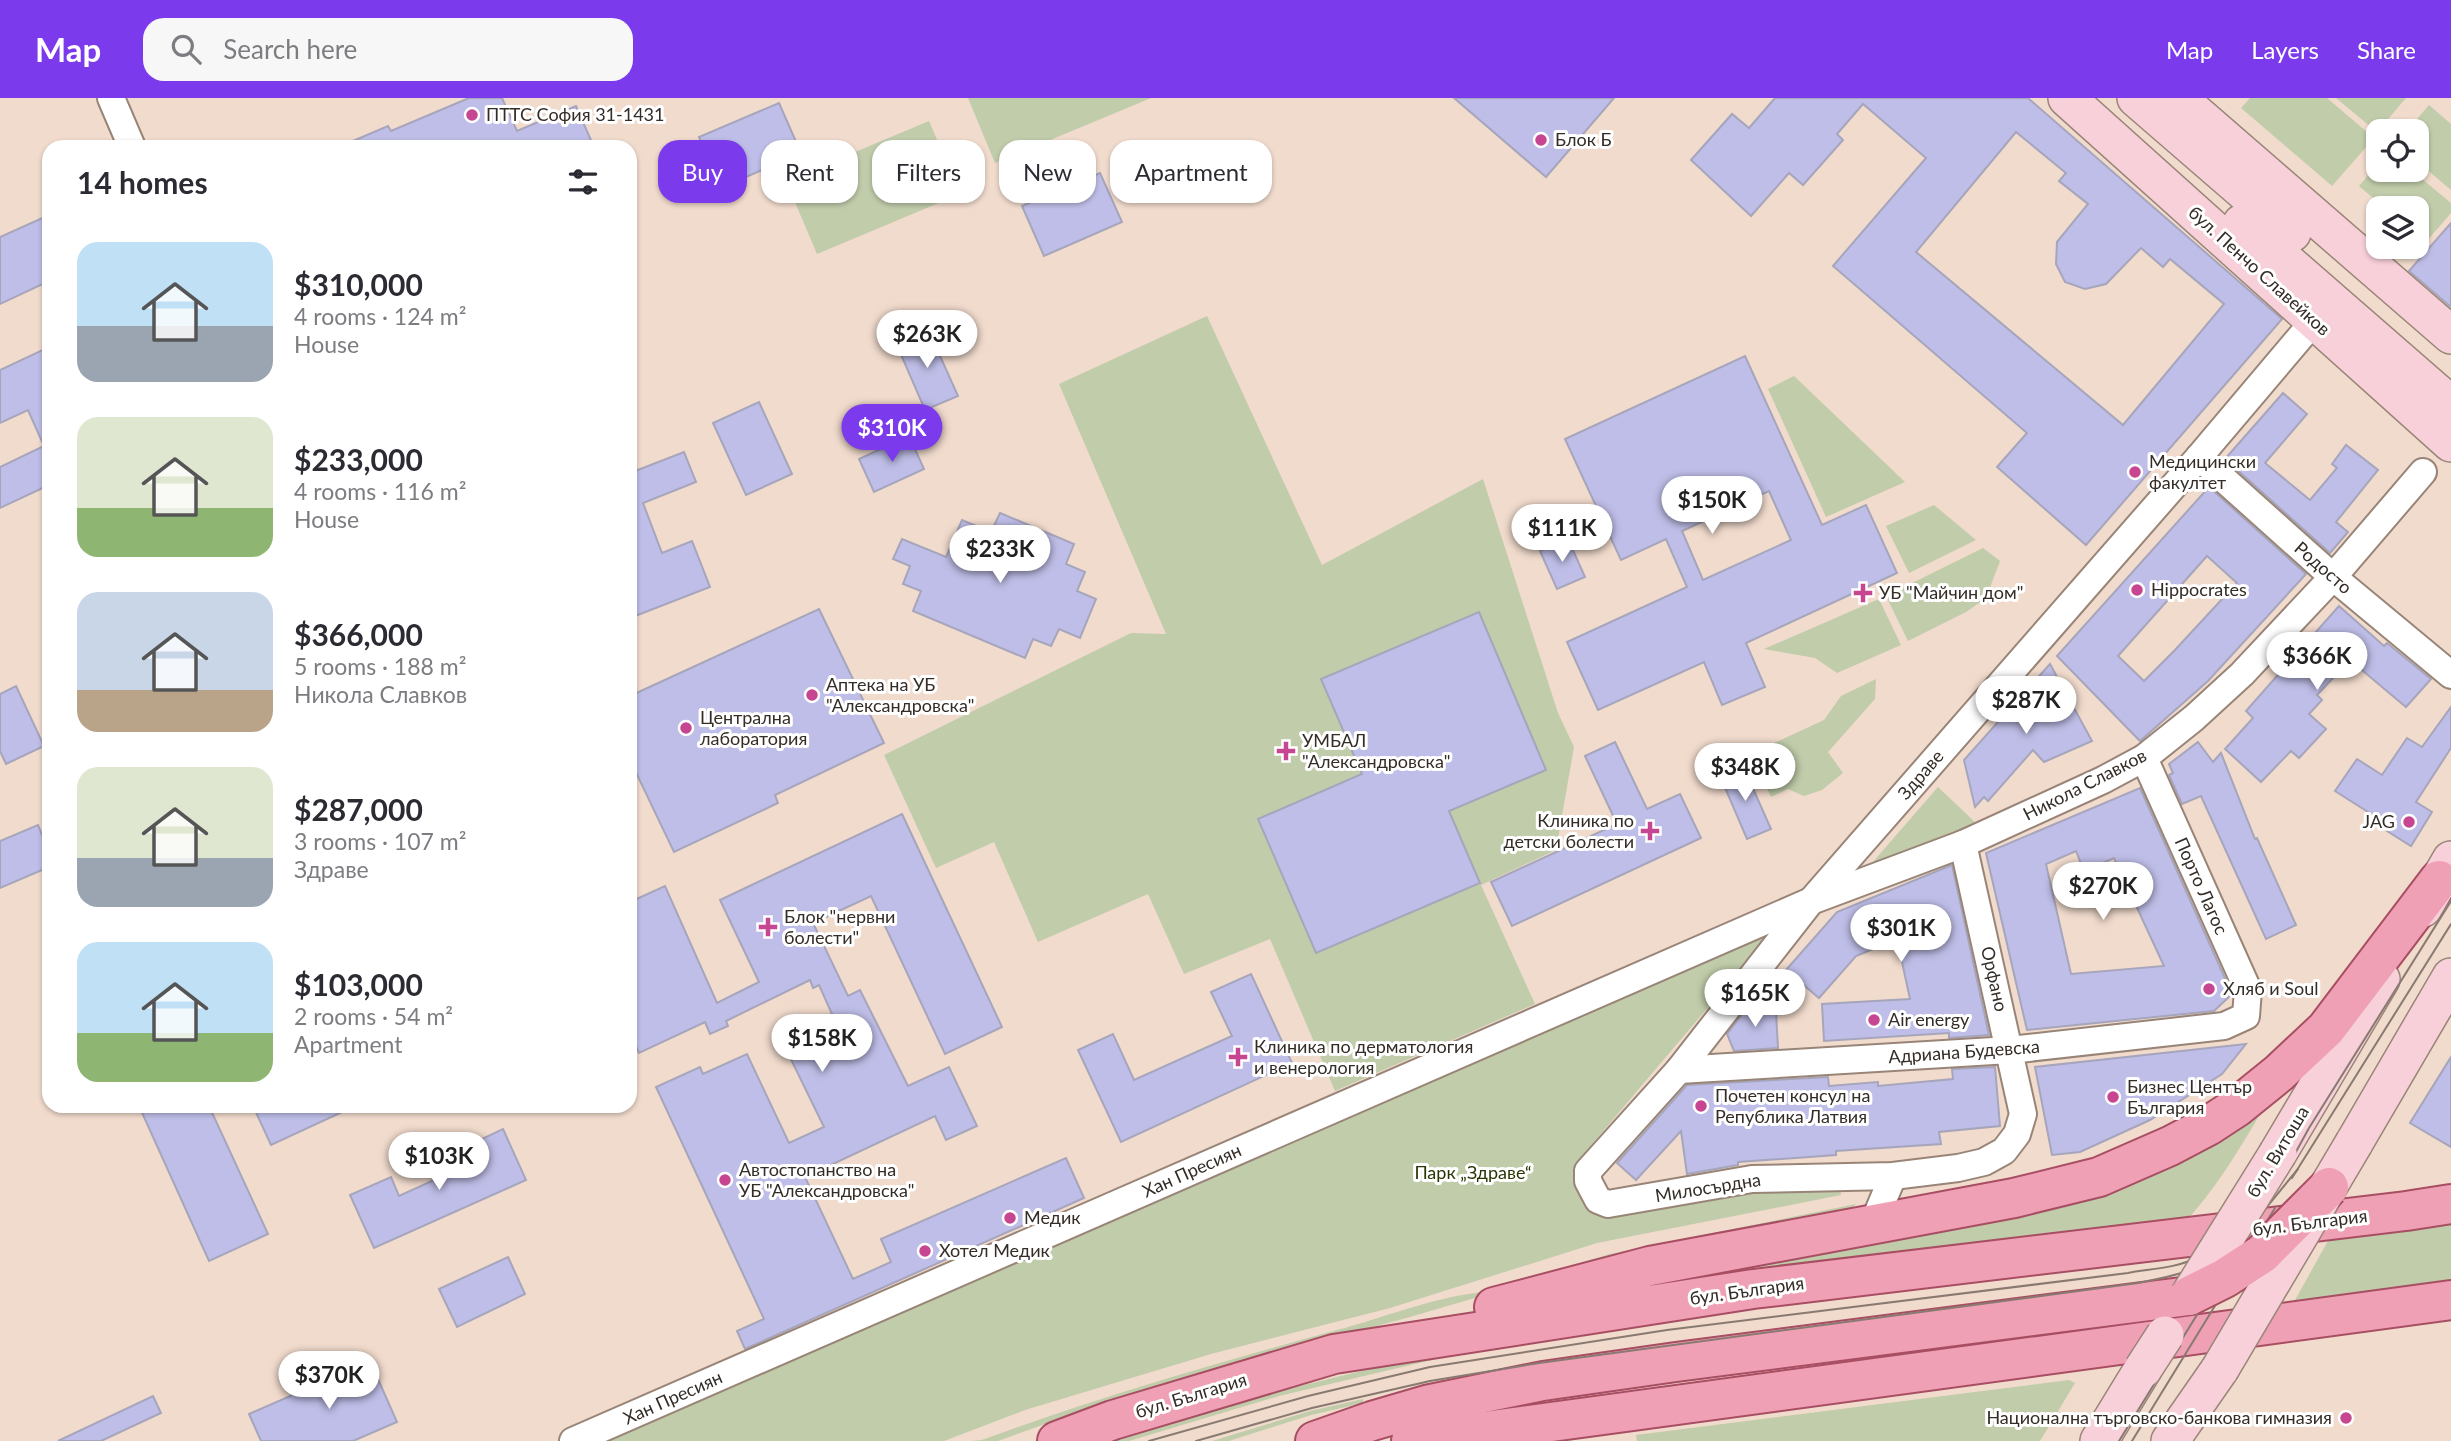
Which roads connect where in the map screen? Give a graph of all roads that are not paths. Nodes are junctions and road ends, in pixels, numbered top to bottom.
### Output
1 (111, 98) edge
2 (2067, 98) edge
3 (2099, 98) edge
4 (2136, 98) edge
5 (2186, 101) edge
6 (129, 140) edge
7 (2314, 321) junction
8 (2451, 335) edge
9 (2451, 371) edge
10 (2451, 405) edge
11 (2451, 443) edge
12 (2199, 457) junction
13 (2423, 472) dead end
14 (2333, 577) junction
15 (2451, 675) edge
16 (2144, 758) junction
17 (1964, 844) junction
18 (2445, 870) edge
19 (1811, 901) junction
20 (2451, 977) edge
21 (2246, 1016) joint
22 (2010, 1050) junction
23 (1679, 1070) junction
24 (2023, 1114) joint
25 (1588, 1171) joint
26 (1893, 1176) junction
27 (2329, 1187) junction
28 (2451, 1204) edge
29 (1873, 1224) junction
30 (2189, 1296) junction
31 (2451, 1300) edge
32 (1334, 1354) junction
33 (573, 1441) edge
34 (1056, 1441) edge
35 (1315, 1441) edge
36 (1411, 1441) edge
37 (2099, 1441) edge
38 (2170, 1441) edge

1 - 6 street
2 - 7 main road, бул. Пенчо Славейков
3 - 10 main road, бул. Пенчо Славейков
4 - 9 main road
5 - 8 main road
7 - 11 main road, бул. Пенчо Славейков
7 - 12 street, Здраве
12 - 14 street, Родосто
12 - 19 street, Здраве
13 - 14 street, Никола Славков
14 - 15 street, Родосто
14 - 16 street, Никола Славков
16 - 17 street, Никола Славков
16 - 21 street, Порто Лагос
17 - 19 street, Никола Славков
17 - 22 street, Орфано
18 - 29 main road
18 - 30 main road, бул. Витоша, bridge
19 - 23 street, Здраве
19 - 33 street, Хан Пресиян
20 - 27 main road, bridge
21 - 22 street, Адриана Будевска
22 - 23 street, Адриана Будевска
22 - 24 street, Орфано
23 - 25 street, Здраве
24 - 26 street, Милосърдна
25 - 26 street, Милосърдна
26 - 29 street
27 - 30 main road, bridge
27 - 38 main road, bridge
28 - 32 main road, бул. България
29 - 32 main road
30 - 35 main road
30 - 37 main road, бул. Витоша, bridge
31 - 36 main road
32 - 34 main road, бул. България

